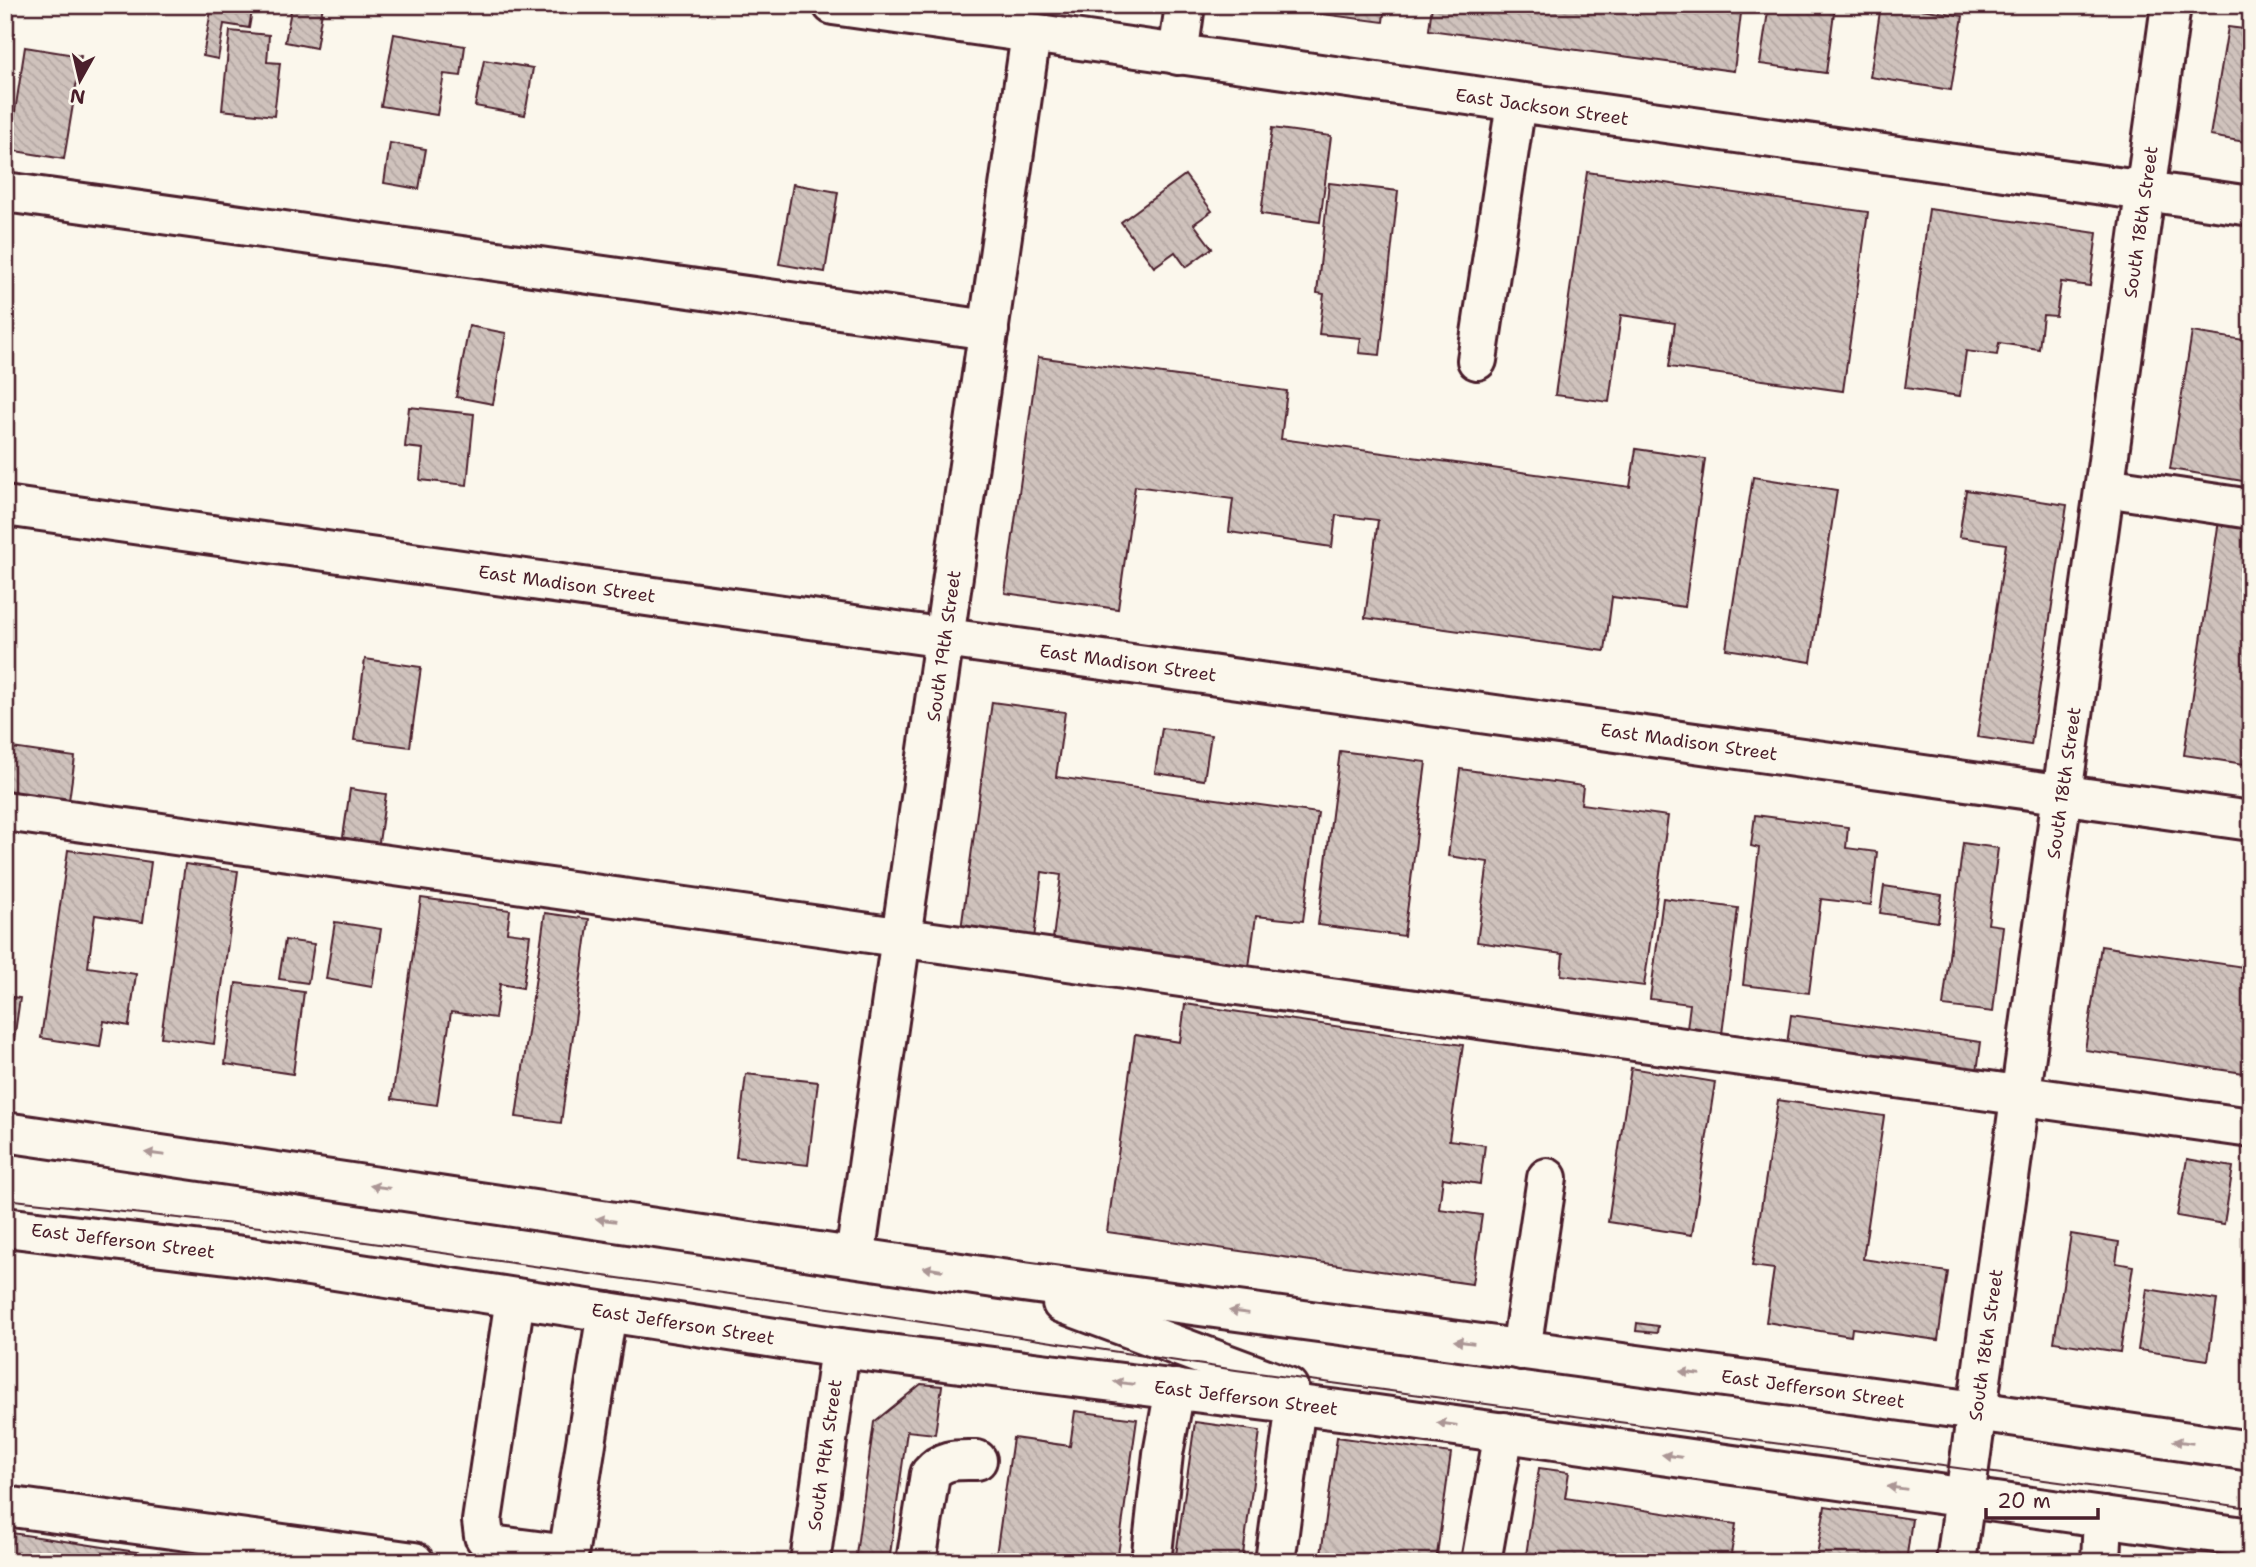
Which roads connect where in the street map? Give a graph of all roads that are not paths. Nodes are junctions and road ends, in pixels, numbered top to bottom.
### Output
1 (833, 5) edge
2 (1185, 5) edge
3 (2171, 5) edge
4 (897, 10) edge
5 (1031, 34) junction
6 (1178, 55) junction
7 (1516, 103) junction
8 (5, 192) edge
9 (2145, 192) junction
10 (2251, 206) edge
11 (989, 330) junction
12 (1477, 360) dead end
13 (2105, 487) junction
14 (5, 506) edge
15 (2251, 509) edge
16 (946, 637) junction
17 (2062, 795) junction
18 (5, 811) edge
19 (2251, 821) edge
20 (902, 938) junction
21 (2020, 1096) junction
22 (2251, 1128) edge
23 (5, 1132) edge
24 (1547, 1178) dead end
25 (5, 1227) edge
26 (855, 1257) junction
27 (1001, 1279) junction
28 (514, 1298) junction
29 (607, 1312) junction
30 (840, 1348) junction
31 (1521, 1350) junction
32 (1175, 1389) junction
33 (1296, 1405) junction
34 (1976, 1410) junction
35 (1363, 1413) junction
36 (1504, 1432) junction
37 (2251, 1451) edge
38 (977, 1461) dead end
39 (1965, 1499) junction
40 (5, 1506) edge
41 (2103, 1517) junction
42 (2251, 1538) edge
43 (568, 1558) edge
44 (414, 1562) edge
45 (810, 1562) edge
46 (916, 1562) edge
47 (1151, 1562) edge
48 (1275, 1562) edge
49 (1481, 1562) edge
50 (1956, 1562) edge
51 (2101, 1562) edge

1 - 4 street, East Jackson Street
2 - 6 street
3 - 9 street, South 18th Street
4 - 5 street, East Jackson Street
5 - 6 street, East Jackson Street
5 - 11 street, South 19th Street
6 - 7 street, East Jackson Street
7 - 9 street, East Jackson Street
7 - 12 street
8 - 11 street
9 - 10 street, East Jackson Street
9 - 13 street, South 18th Street
11 - 16 street, South 19th Street
13 - 15 street
13 - 17 street, South 18th Street
14 - 16 street, East Madison Street
16 - 17 street, East Madison Street
16 - 20 street, South 19th Street
17 - 19 street, East Madison Street
17 - 21 street, South 18th Street
18 - 20 street
20 - 21 street
20 - 26 street, South 19th Street
21 - 22 street
21 - 34 street, South 18th Street
26 -> 23 street, East Jefferson Street
24 - 31 street
25 - 28 street, East Jefferson Street
27 -> 26 street, East Jefferson Street
31 -> 27 street, East Jefferson Street
27 - 35 street, East Jefferson Street
28 - 29 street, East Jefferson Street
28 - 43 street
29 - 30 street, East Jefferson Street
29 - 43 street
32 -> 30 street, East Jefferson Street
30 - 45 street, South 19th Street
34 -> 31 street, East Jefferson Street
32 - 33 street, East Jefferson Street
32 - 47 street
33 - 35 street, East Jefferson Street
33 - 48 street
37 -> 34 street, East Jefferson Street
34 - 39 street, South 18th Street
36 -> 35 street, East Jefferson Street
39 -> 36 street, East Jefferson Street
36 - 49 street
38 - 46 street
39 - 41 street, East Jefferson Street
39 - 50 street, South 18th Street
40 - 44 street
41 - 42 street, East Jefferson Street
41 - 51 street

